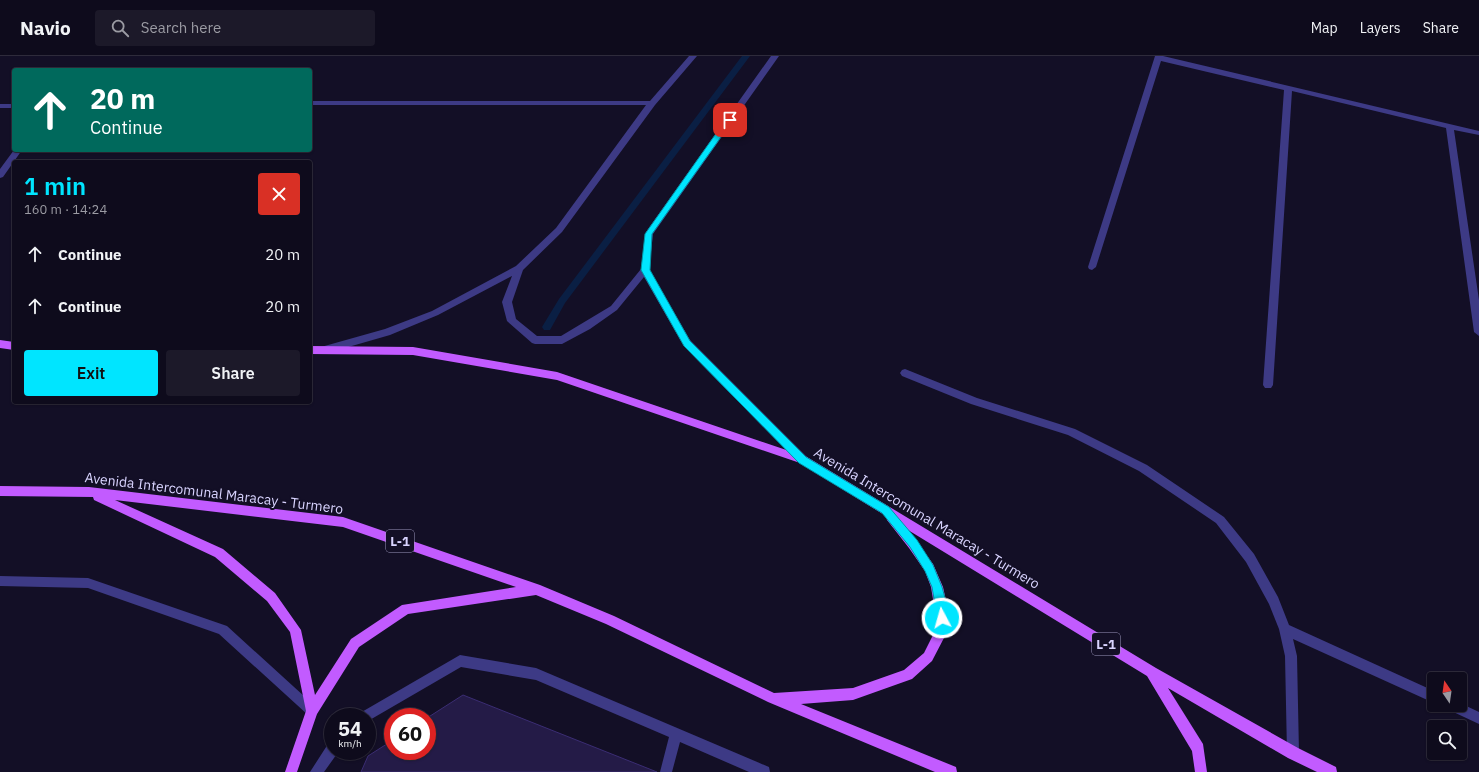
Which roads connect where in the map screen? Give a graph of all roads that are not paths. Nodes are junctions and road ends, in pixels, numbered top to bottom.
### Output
1 (693, 56) edge
2 (774, 56) edge
3 (1159, 57) edge
4 (1288, 89) junction
5 (312, 103) edge
6 (652, 103) junction
7 (0, 106) edge
8 (12, 106) edge
9 (1450, 127) junction
10 (1479, 132) edge
11 (17, 152) edge
12 (0, 175) edge
13 (1092, 267) dead end
14 (519, 268) junction
15 (646, 270) junction
16 (1479, 332) edge
17 (0, 344) edge
18 (12, 346) edge
19 (312, 350) edge
20 (324, 350) junction
21 (905, 373) dead end
22 (1268, 385) dead end
23 (803, 460) junction
24 (0, 491) edge
25 (89, 492) junction
26 (885, 510) junction
27 (0, 580) edge
28 (536, 589) junction
29 (1285, 629) junction
30 (1152, 672) junction
31 (1427, 694) edge
32 (772, 698) junction
33 (376, 710) edge
34 (312, 711) junction
35 (1466, 712) edge
36 (1479, 718) edge
37 (676, 734) junction
38 (1293, 753) junction
39 (325, 760) edge
40 (291, 772) edge
41 (316, 772) edge
42 (666, 772) edge
43 (764, 772) edge
44 (951, 772) edge
45 (1201, 772) edge
46 (1331, 772) edge

1 - 6 street
2 - 15 street
3 - 4 street
3 - 13 street
4 - 9 street
4 - 22 street
5 - 6 street
6 - 14 street
7 - 8 street
9 - 10 street
9 - 16 street
11 - 12 street
14 - 15 street
14 - 20 street
15 - 23 street
17 - 18 main road
19 - 20 main road, Avenida Intercomunal Maracay - Turmero / L-1
20 - 23 main road, Avenida Intercomunal Maracay - Turmero / L-1
21 - 29 street
23 - 26 main road, Avenida Intercomunal Maracay - Turmero / L-1
24 - 25 main road, Avenida Intercomunal Maracay - Turmero / L-1
25 - 28 main road, Avenida Intercomunal Maracay - Turmero / L-1
25 - 34 main road
26 - 30 main road, Avenida Intercomunal Maracay - Turmero / L-1
26 - 32 main road
27 - 34 street
28 - 32 main road, Avenida Intercomunal Maracay - Turmero / L-1
28 - 34 main road
29 - 31 street
29 - 38 street
30 - 38 main road, Avenida Intercomunal Maracay - Turmero / L-1
30 - 45 main road
32 - 44 main road, Avenida Intercomunal Maracay - Turmero / L-1
33 - 37 street
34 - 40 main road
35 - 36 street
37 - 42 street
37 - 43 street
38 - 46 main road, Avenida Intercomunal Maracay - Turmero / L-1
39 - 41 street

